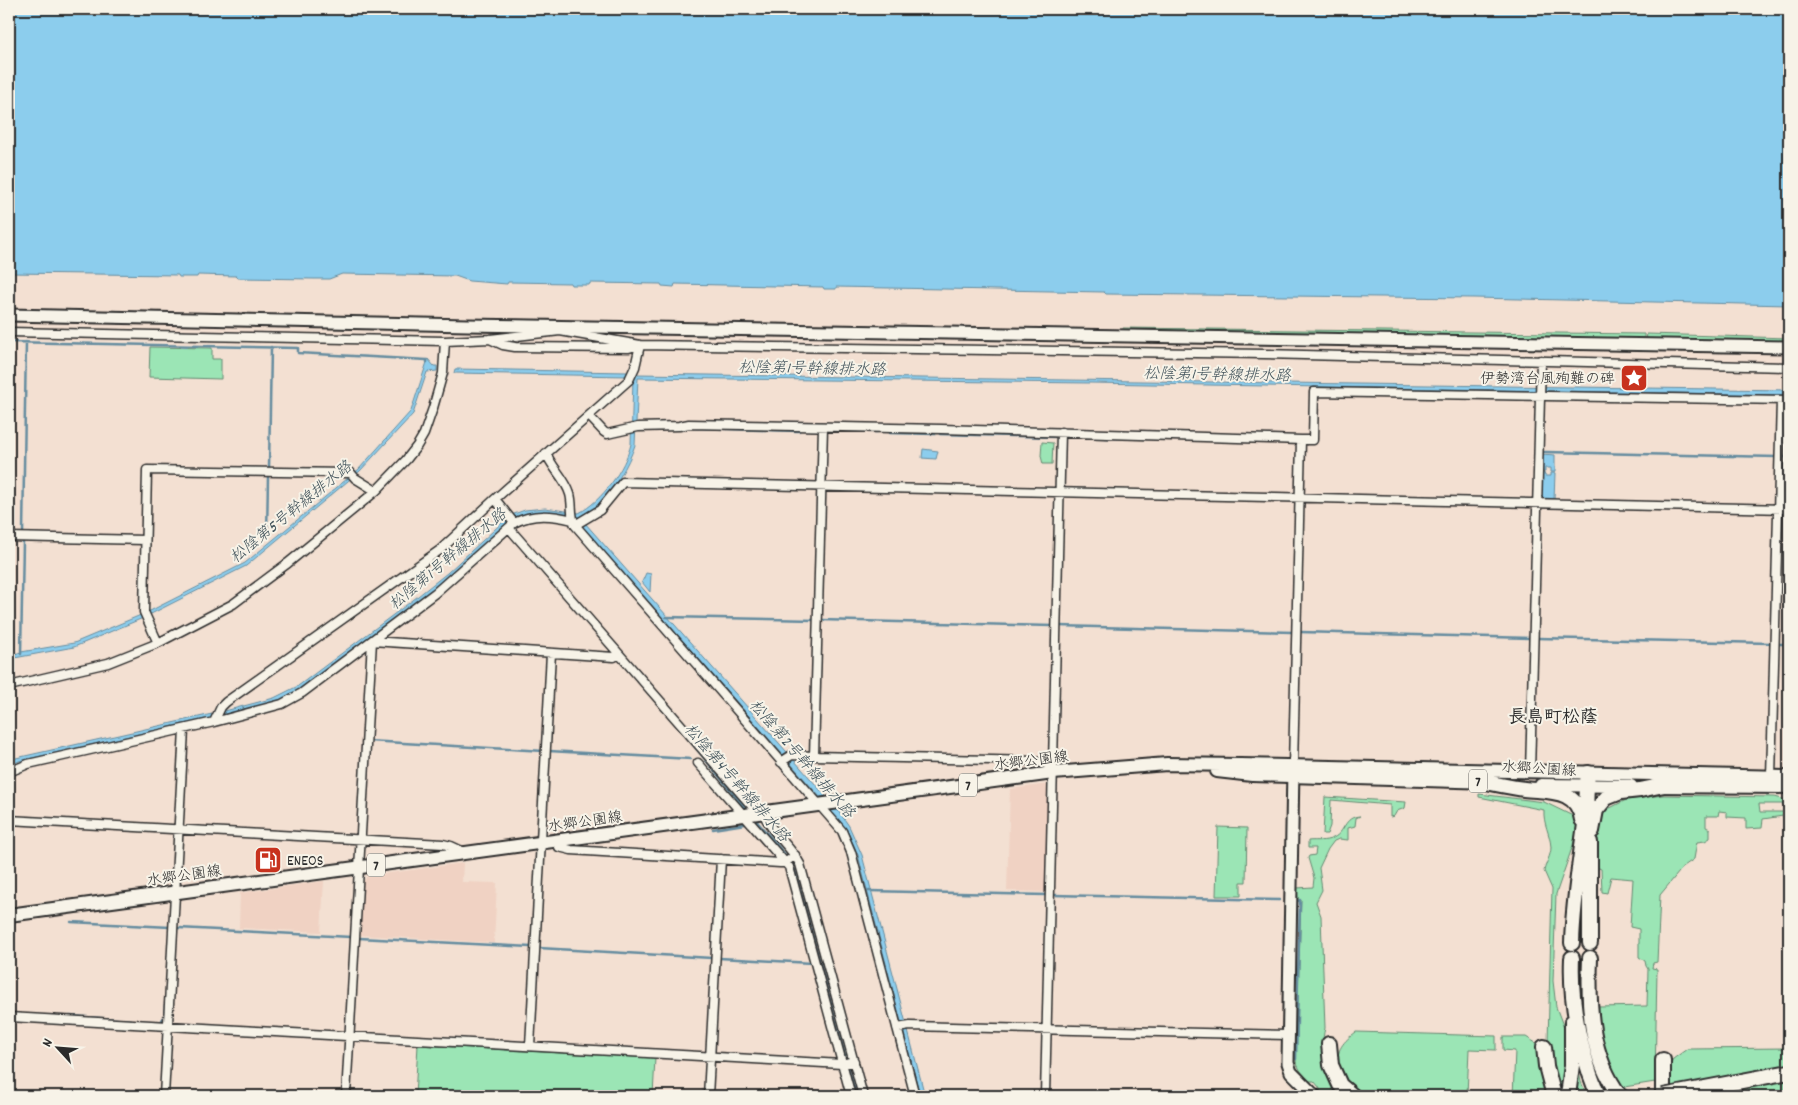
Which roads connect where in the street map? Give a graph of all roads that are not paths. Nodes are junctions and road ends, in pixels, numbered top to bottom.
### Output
1 (9, 315) edge
2 (560, 329) junction
3 (9, 332) edge
4 (490, 339) junction
5 (445, 341) junction
6 (640, 345) junction
7 (1789, 348) edge
8 (1541, 360) junction
9 (1789, 367) edge
10 (1539, 396) junction
11 (1785, 400) edge
12 (589, 416) junction
13 (822, 427) junction
14 (1061, 432) junction
15 (1301, 440) junction
16 (546, 453) junction
17 (821, 486) junction
18 (376, 490) junction
19 (1060, 492) junction
20 (1300, 498) junction
21 (495, 499) junction
22 (1537, 504) junction
23 (1778, 509) junction
24 (1789, 509) edge
25 (576, 519) junction
26 (511, 522) junction
27 (9, 537) edge
28 (145, 540) junction
29 (372, 641) junction
30 (158, 643) junction
31 (551, 653) junction
32 (617, 655) junction
33 (9, 686) edge
34 (215, 722) junction
35 (184, 730) junction
36 (814, 756) junction
37 (783, 761) junction
38 (698, 763) dead end
39 (1053, 770) junction
40 (1293, 771) junction
41 (9, 772) edge
42 (1530, 772) junction
43 (1771, 777) junction
44 (1789, 777) edge
45 (1482, 781) junction
46 (1588, 782) junction
47 (1664, 785) junction
48 (1789, 787) edge
49 (825, 804) junction
50 (753, 814) junction
51 (9, 820) edge
52 (179, 829) junction
53 (360, 839) junction
54 (558, 841) junction
55 (541, 844) junction
56 (1586, 844) junction
57 (465, 852) junction
58 (795, 856) junction
59 (721, 859) junction
60 (786, 862) junction
61 (359, 868) junction
62 (175, 893) junction
63 (9, 916) edge
64 (1572, 943) dead end
65 (1590, 943) dead end
66 (1572, 958) dead end
67 (1590, 958) dead end
68 (1571, 975) junction
69 (9, 1017) edge
70 (168, 1025) junction
71 (901, 1027) junction
72 (1046, 1030) junction
73 (1288, 1035) junction
74 (350, 1036) junction
75 (1329, 1044) dead end
76 (530, 1046) junction
77 (1544, 1047) dead end
78 (710, 1058) junction
79 (1663, 1060) dead end
80 (848, 1063) junction
81 (1789, 1072) edge
82 (1343, 1091) edge
83 (1569, 1093) edge
84 (164, 1096) edge
85 (346, 1096) edge
86 (708, 1096) edge
87 (851, 1096) edge
88 (863, 1096) edge
89 (915, 1096) edge
90 (1045, 1096) edge
91 (1314, 1096) edge
92 (1353, 1096) edge
93 (1554, 1096) edge
94 (1599, 1096) edge
95 (1620, 1096) edge
96 (1663, 1096) edge

1 - 2 street
2 - 4 street
2 - 6 street
2 - 7 street
3 - 5 street
4 - 5 street
4 - 6 street
5 - 18 street
6 - 8 street
6 - 12 street
8 - 9 street
8 - 10 street
10 - 11 street
10 - 15 street
10 - 22 street
11 - 23 street
12 - 13 street
12 - 16 street
13 - 14 street
13 - 17 street
14 - 15 street
14 - 19 street
15 - 20 street
16 - 21 street
16 - 25 street
17 - 19 street
17 - 25 street
17 - 36 street
18 - 28 street
18 - 30 street
19 - 20 street
19 - 39 street
20 - 22 street
20 - 40 street
21 - 26 street
21 - 34 street
22 - 23 street
22 - 42 street
23 - 24 street
23 - 43 street
25 - 26 street
25 - 37 street
26 - 29 street
26 - 32 street
27 - 28 street
28 - 30 street
29 - 31 street
29 - 34 street
29 - 53 street
30 - 33 street
31 - 32 street
31 - 55 street
32 - 50 street
34 - 35 street
35 - 41 street
35 - 52 street
36 - 37 street
36 - 39 street
37 - 49 street
38 - 50 street
39 - 40 main road, 水郷公園線 / 7
39 - 49 main road, 水郷公園線 / 7
39 - 72 street
40 - 42 main road, 水郷公園線 / 7
40 - 45 main road, 水郷公園線 / 7
40 - 73 street
42 - 46 main road, 水郷公園線 / 7
43 - 44 main road, 水郷公園線 / 7
43 - 46 main road, 水郷公園線 / 7
45 - 46 main road, 水郷公園線 / 7
45 - 56 highway
46 - 47 main road, 水郷公園線 / 7
46 - 56 highway
47 - 48 main road, 水郷公園線 / 7
47 - 56 highway
49 - 50 main road, 水郷公園線 / 7
49 - 71 street
50 - 54 main road, 水郷公園線 / 7
50 - 58 street
50 - 60 street
51 - 52 street
52 - 53 street
52 - 62 street
53 - 57 street
53 - 61 street
54 - 55 main road, 水郷公園線 / 7
54 - 59 street
55 - 57 main road, 水郷公園線 / 7
55 - 76 street
56 - 64 highway
56 - 65 highway
57 - 61 main road, 水郷公園線 / 7
58 - 60 street
58 - 80 street
59 - 60 street
59 - 78 street
60 - 80 street
61 - 62 main road, 水郷公園線 / 7
61 - 74 street
62 - 63 main road, 水郷公園線 / 7
62 - 70 street
66 - 68 highway
67 - 95 highway
68 - 83 highway
68 - 94 highway
69 - 70 street
70 - 74 street
70 - 84 street
71 - 72 street
71 - 89 street
72 - 73 street
72 - 90 street
73 - 91 street
74 - 76 street
74 - 85 street
75 - 82 highway
76 - 78 street
77 - 93 highway
78 - 80 street
78 - 86 street
79 - 96 highway
80 - 87 street
80 - 88 street
81 - 96 highway, bridge
82 - 92 highway

